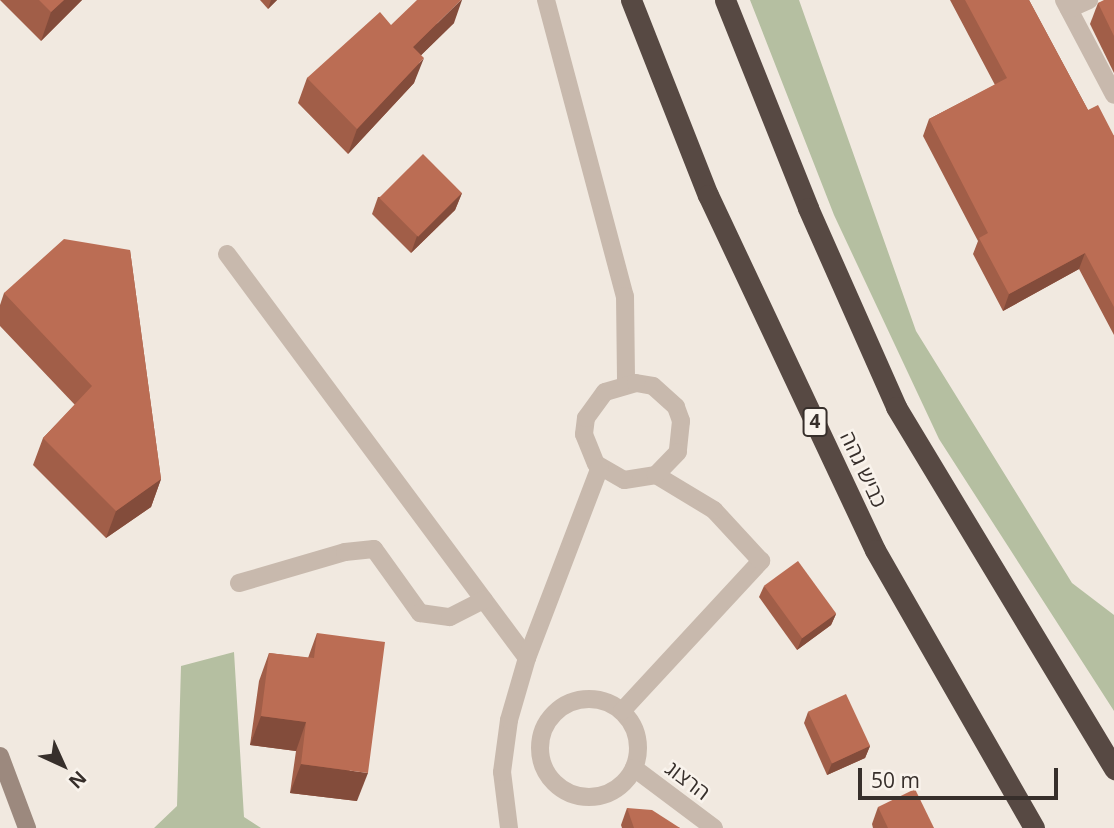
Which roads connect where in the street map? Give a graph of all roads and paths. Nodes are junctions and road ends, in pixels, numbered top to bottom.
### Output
1 (546, 0) edge
2 (631, 0) edge
3 (725, 0) edge
4 (1089, 0) edge
5 (1066, 4) edge
6 (1114, 95) edge
7 (227, 254) dead end
8 (626, 384) junction
9 (600, 467) junction
10 (656, 475) junction
11 (239, 583) dead end
12 (484, 600) junction
13 (527, 659) junction
14 (622, 711) junction
15 (0, 756) edge
16 (634, 768) junction
17 (1114, 769) edge
18 (27, 828) edge
19 (509, 828) edge
20 (714, 828) edge
21 (1034, 828) edge

1 - 8 street
2 - 21 highway, כביש גהה / 4
3 - 17 highway
4 - 5 street
5 - 6 street
7 - 12 street
8 - 9 street
8 - 10 street
9 - 10 street
9 - 13 street
10 - 14 street
11 - 12 street
12 - 13 street
13 - 19 street
14 - 16 street
14 - 16 street
15 - 18 street
16 - 20 street, הרצוג

